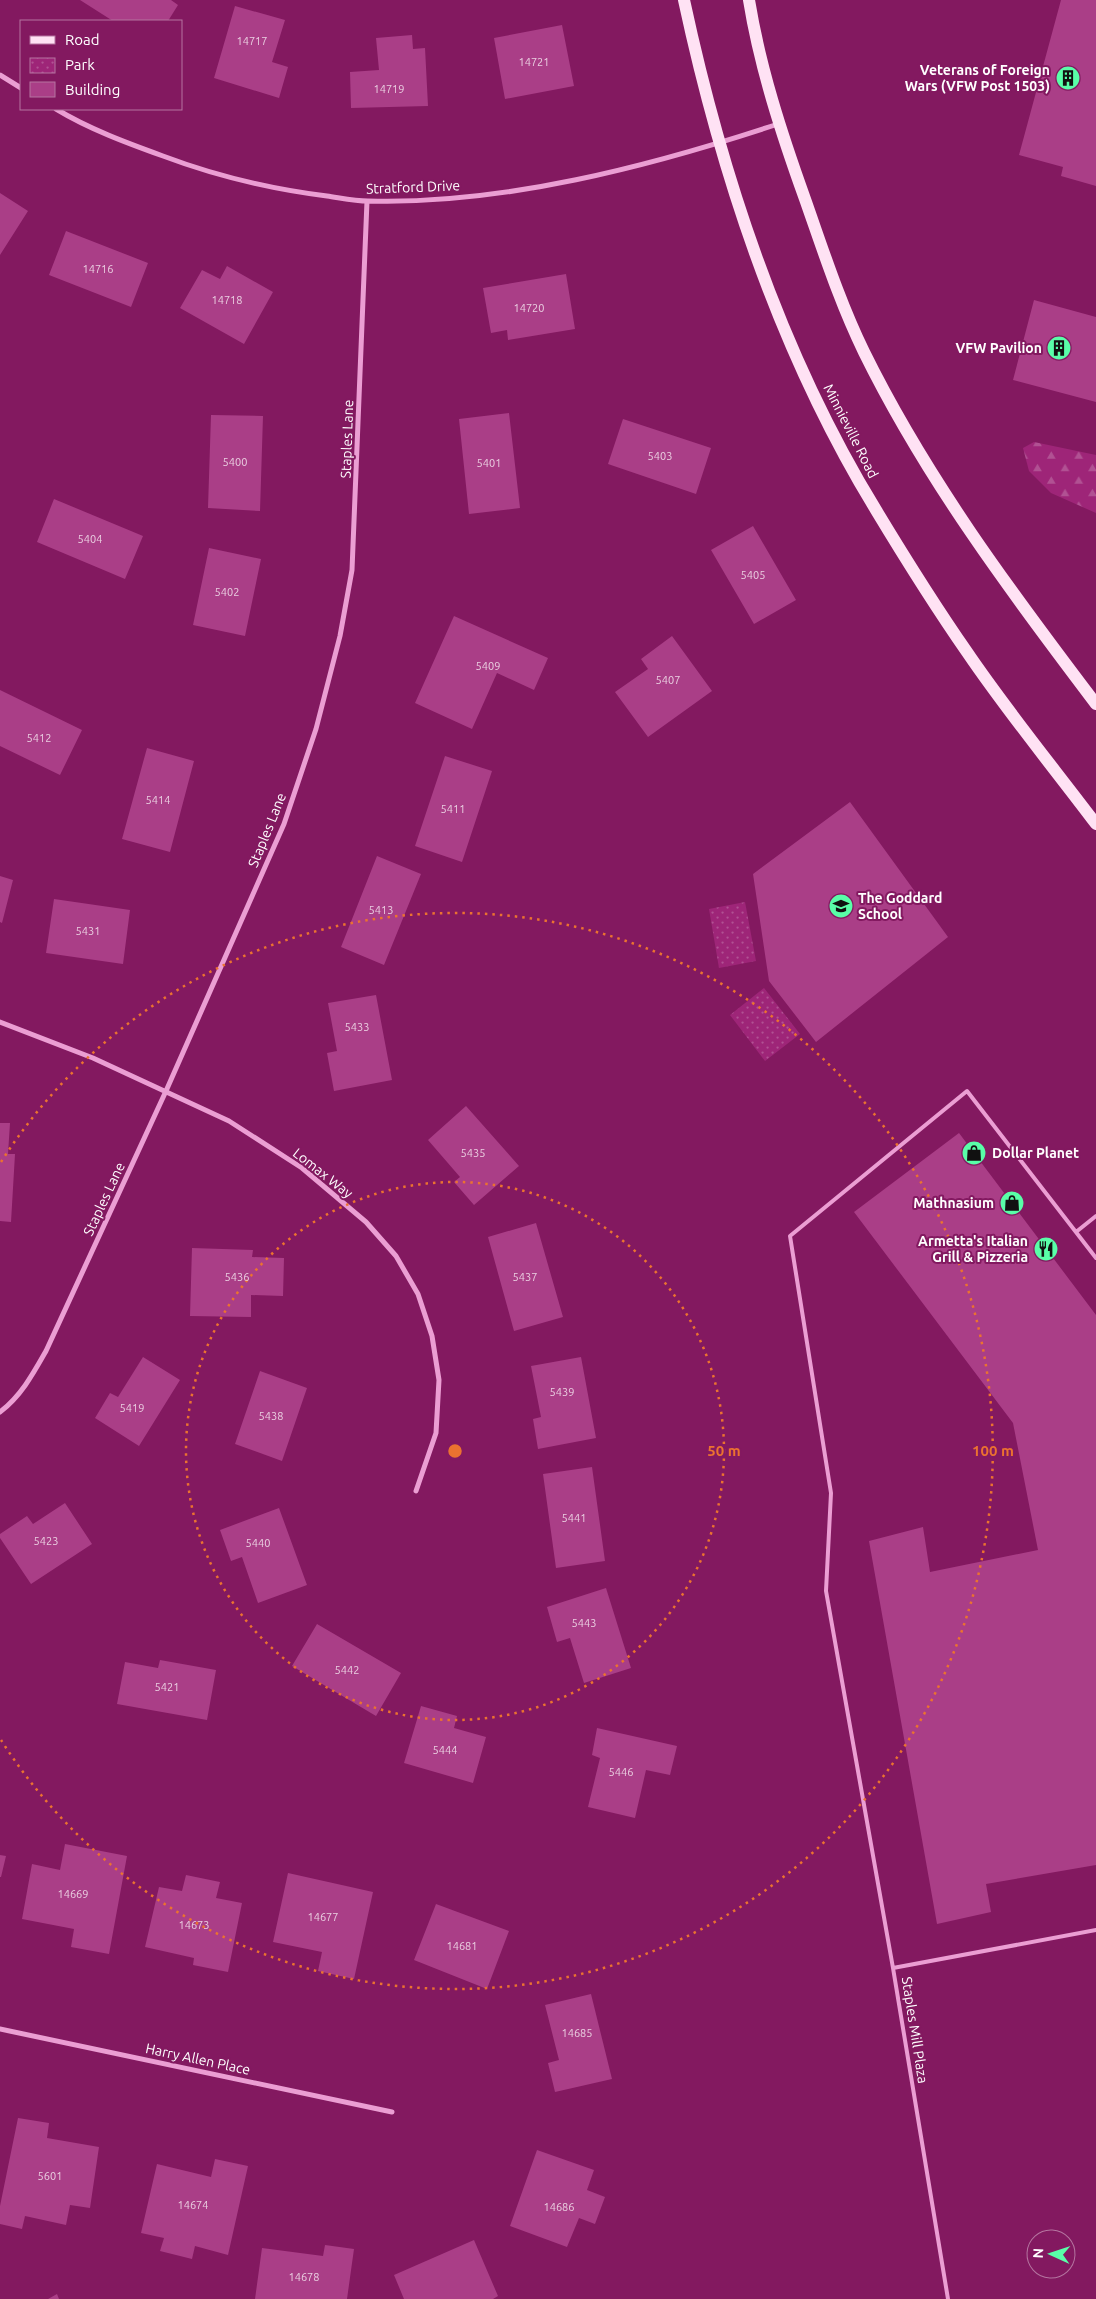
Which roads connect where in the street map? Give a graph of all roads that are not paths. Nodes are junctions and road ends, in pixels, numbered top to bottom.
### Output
1 (684, 0) edge
2 (749, 0) edge
3 (0, 75) edge
4 (20, 87) edge
5 (58, 110) edge
6 (778, 124) junction
7 (719, 143) junction
8 (367, 201) junction
9 (1096, 704) edge
10 (1096, 824) edge
11 (0, 1022) edge
12 (166, 1091) junction
13 (1096, 1216) edge
14 (1076, 1232) junction
15 (1096, 1258) edge
16 (0, 1412) edge
17 (416, 1491) dead end
18 (1096, 1930) edge
19 (893, 1968) junction
20 (0, 2029) edge
21 (392, 2112) dead end
22 (948, 2299) edge

1 - 7 main road, Minnieville Road
2 - 6 main road
3 - 4 street
5 - 8 street, Stratford Drive
6 - 7 street, Stratford Drive
6 - 9 main road
7 - 8 street, Stratford Drive
7 - 10 main road, Minnieville Road
8 - 12 street, Staples Lane
11 - 12 street, Lomax Way
12 - 16 street, Staples Lane
12 - 17 street, Lomax Way
13 - 14 lane
14 - 15 lane
14 - 19 lane
18 - 19 lane, Staples Mill Plaza
19 - 22 lane, Staples Mill Plaza
20 - 21 street, Harry Allen Place

